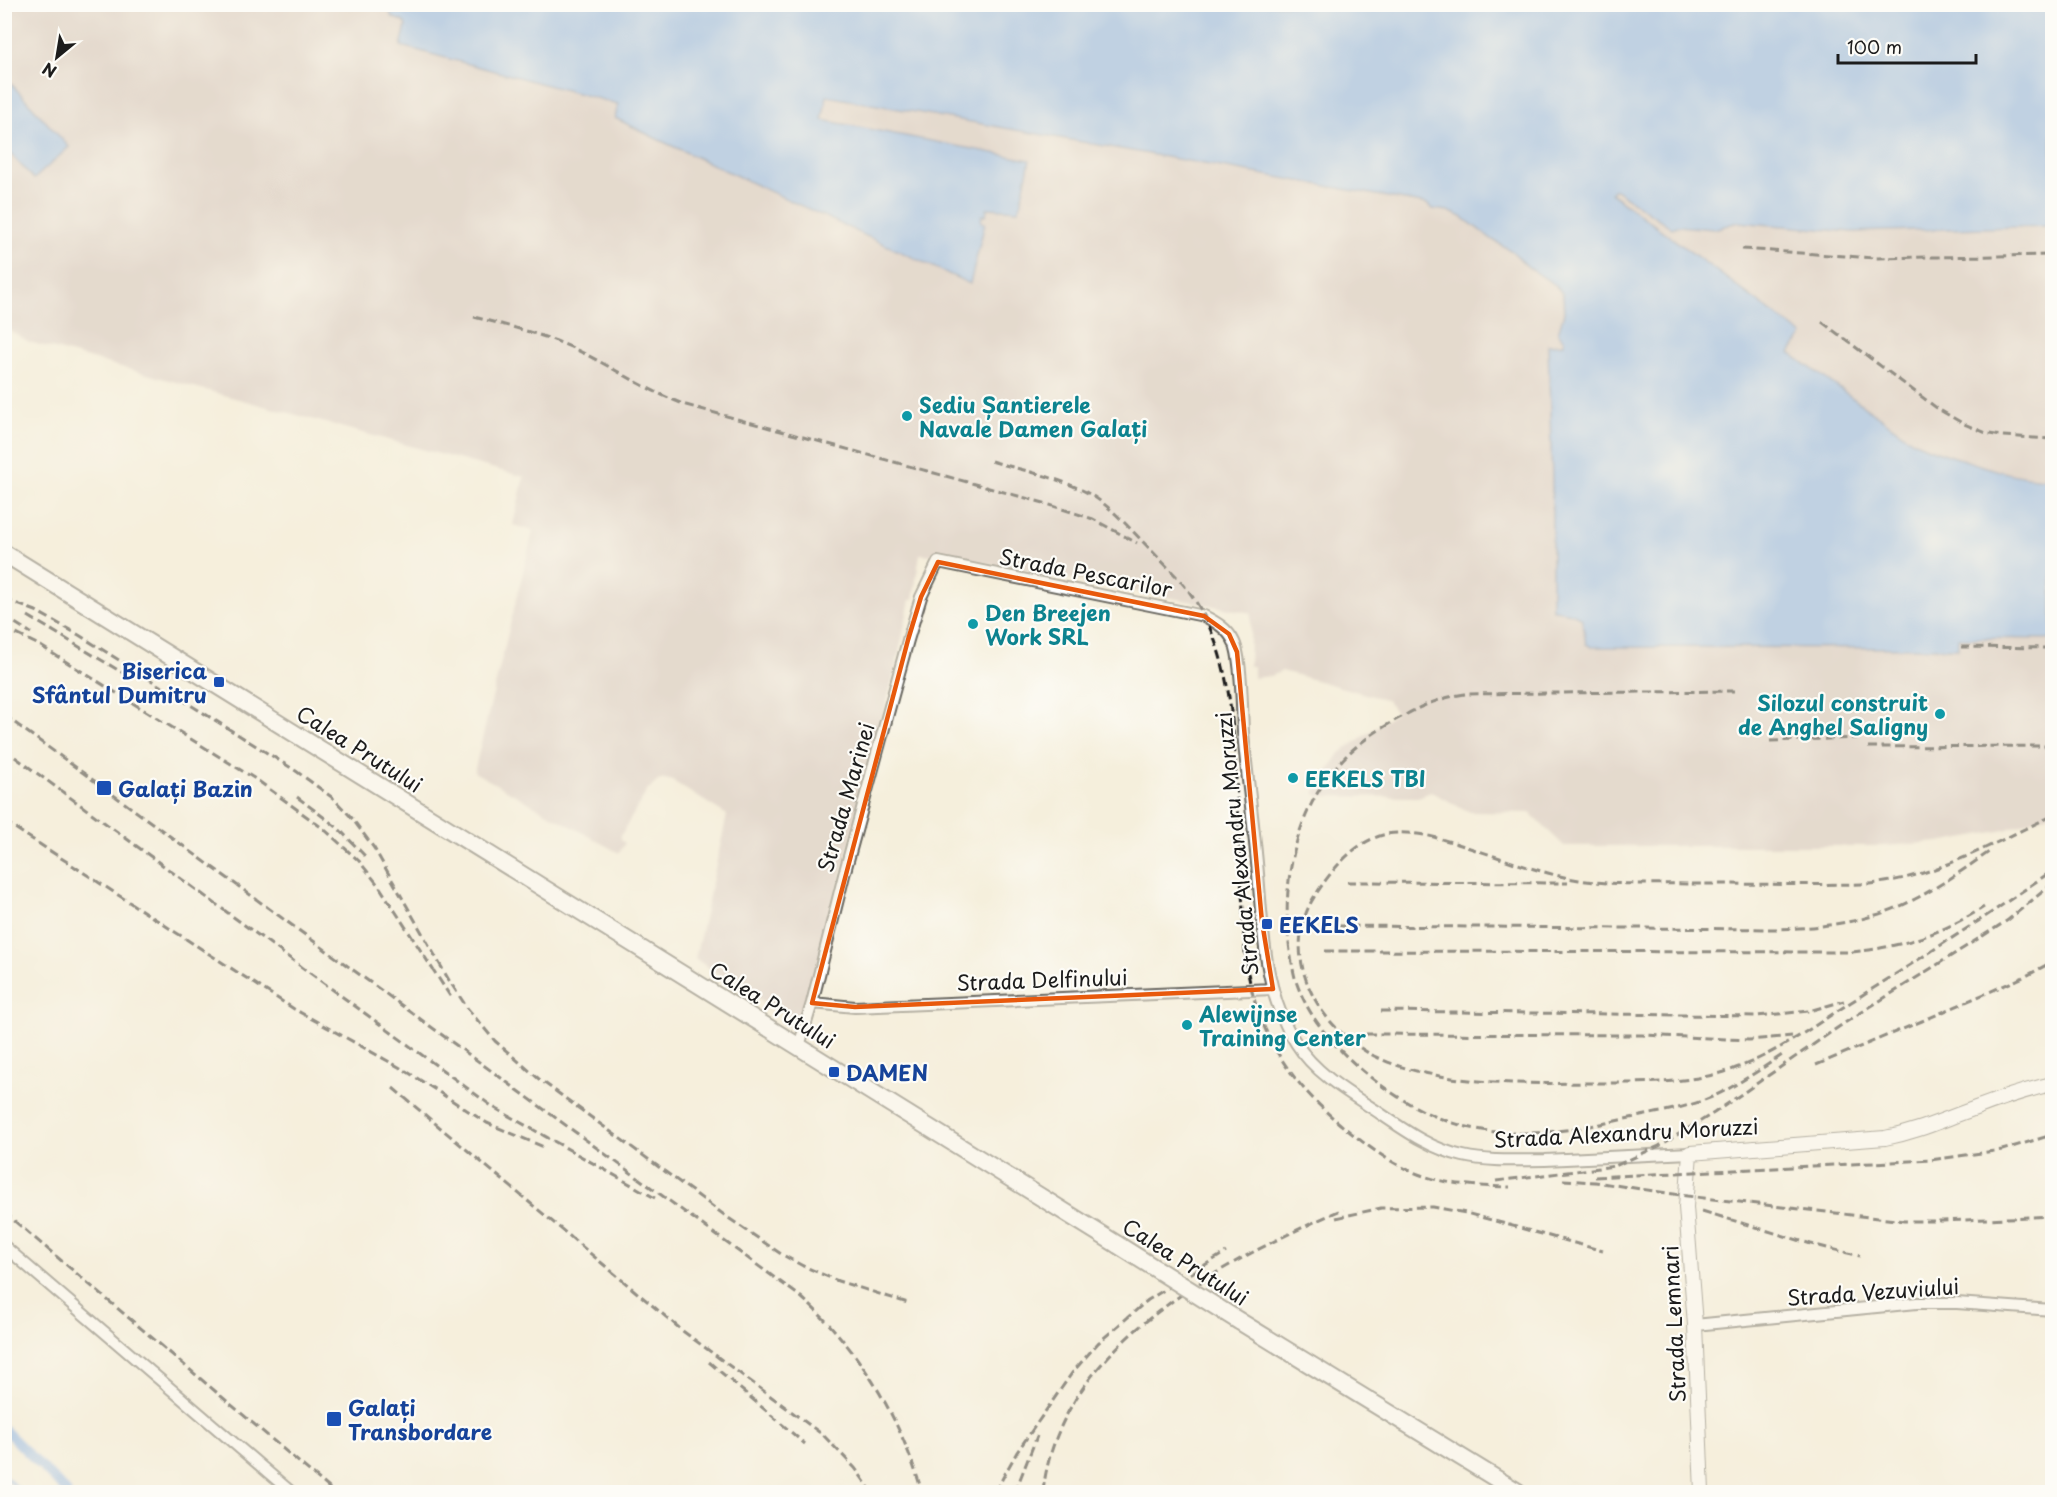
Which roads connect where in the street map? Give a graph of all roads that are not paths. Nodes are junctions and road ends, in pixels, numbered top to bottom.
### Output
1 (4, 553) edge
2 (938, 562) joint
3 (1223, 628) joint
4 (1273, 989) junction
5 (812, 1004) junction
6 (799, 1046) junction
7 (2052, 1084) edge
8 (1690, 1153) junction
9 (4, 1246) edge
10 (2052, 1310) edge
11 (1695, 1325) junction
12 (291, 1492) edge
13 (1518, 1492) edge
14 (1702, 1492) edge

1 - 6 highway, Calea Prutului
2 - 3 street, Strada Pescarilor
2 - 5 street, Strada Marinei
3 - 4 street, Strada Alexandru Moruzzi
4 - 5 street, Strada Delfinului
4 - 8 street, Strada Alexandru Moruzzi
5 - 6 street, Strada Marinei
6 - 13 highway, Calea Prutului, bridge
7 - 8 main road, Strada Alexandru Moruzzi
8 - 11 main road, Strada Lemnari
9 - 12 street
10 - 11 street, Strada Vezuviului
11 - 14 main road, Strada Lemnari

